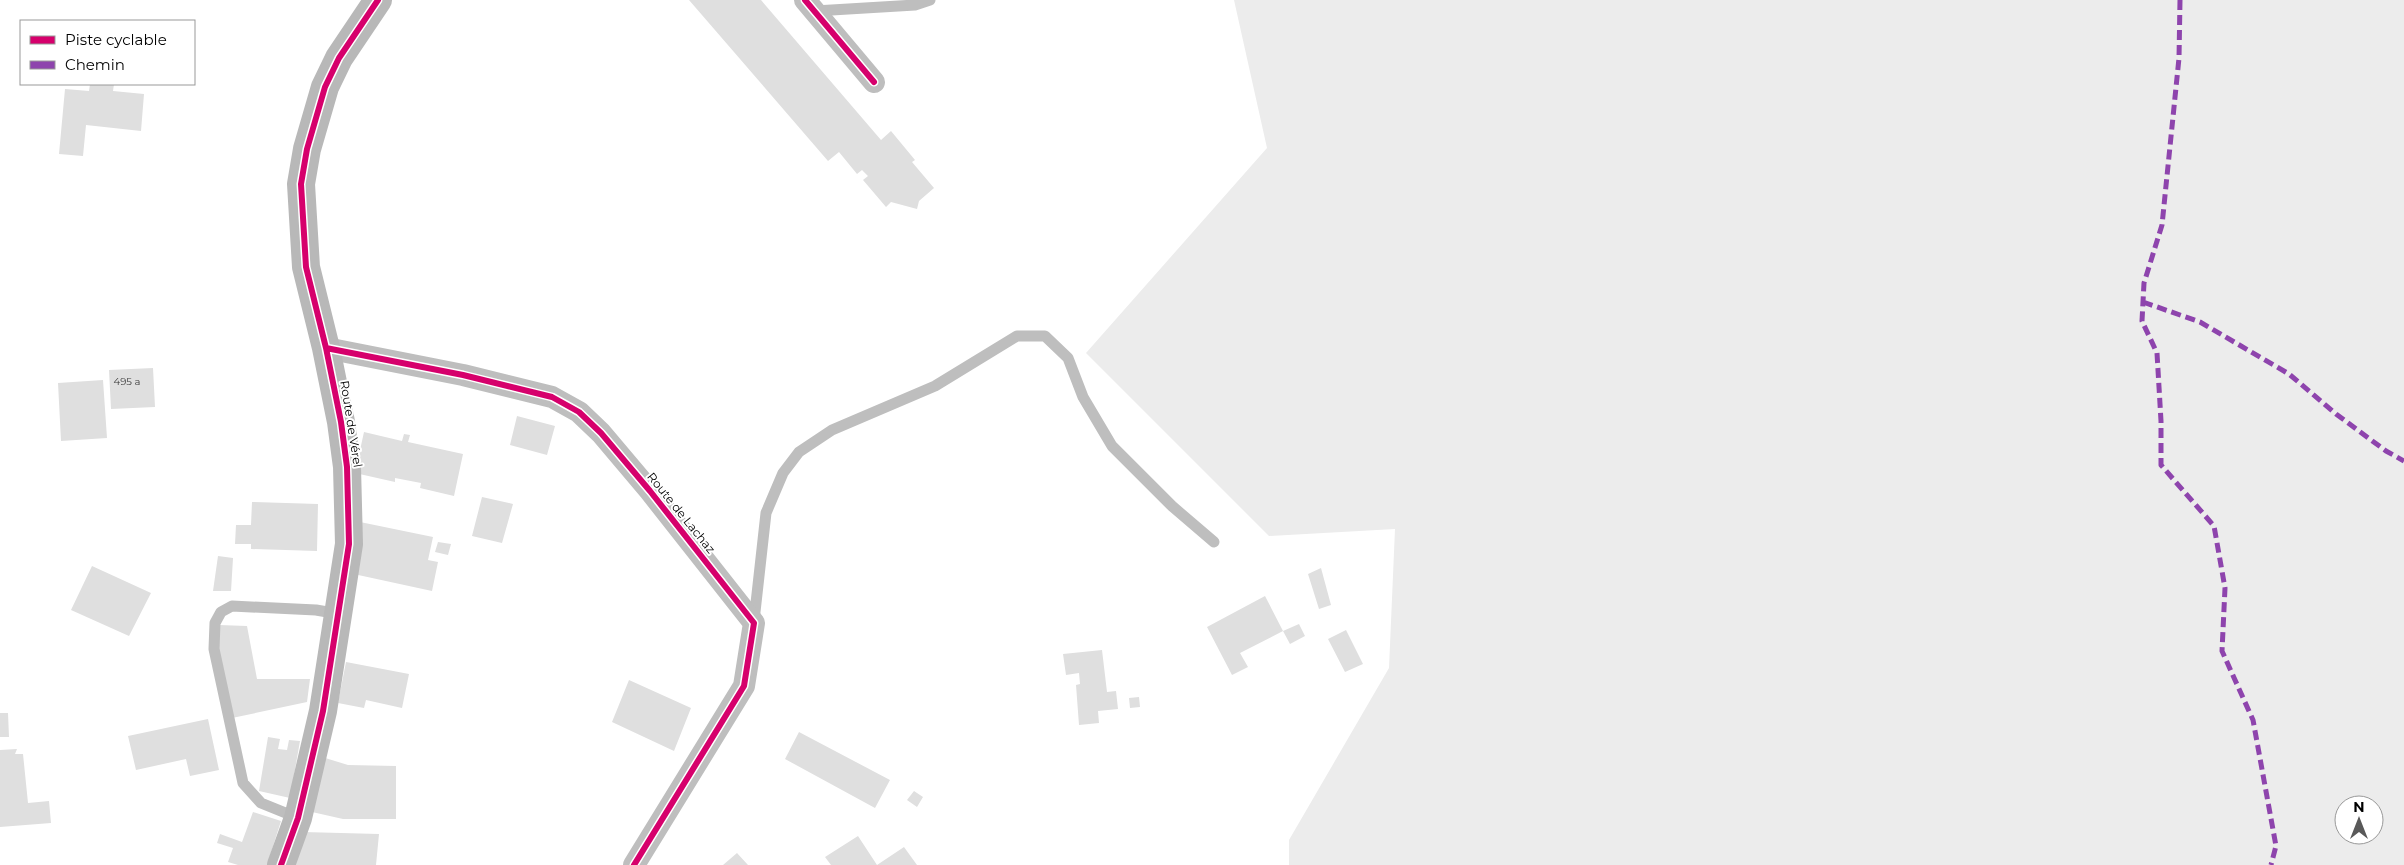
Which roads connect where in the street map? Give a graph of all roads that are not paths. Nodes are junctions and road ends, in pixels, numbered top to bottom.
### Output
1 (378, 0) edge
2 (930, 0) edge
3 (810, 6) edge
4 (874, 82) dead end
5 (326, 348) junction
6 (1214, 542) dead end
7 (339, 614) junction
8 (754, 623) junction
9 (298, 818) junction
10 (280, 865) edge
11 (634, 865) edge

1 - 5 street, Route de Vérel
2 - 3 lane
3 - 4 street
5 - 7 street, Route de Vérel
5 - 8 street, Route de Lachaz
6 - 8 lane
7 - 9 street, Route de Vérel
7 - 9 lane
8 - 11 street
9 - 10 street, Route de Vérel

